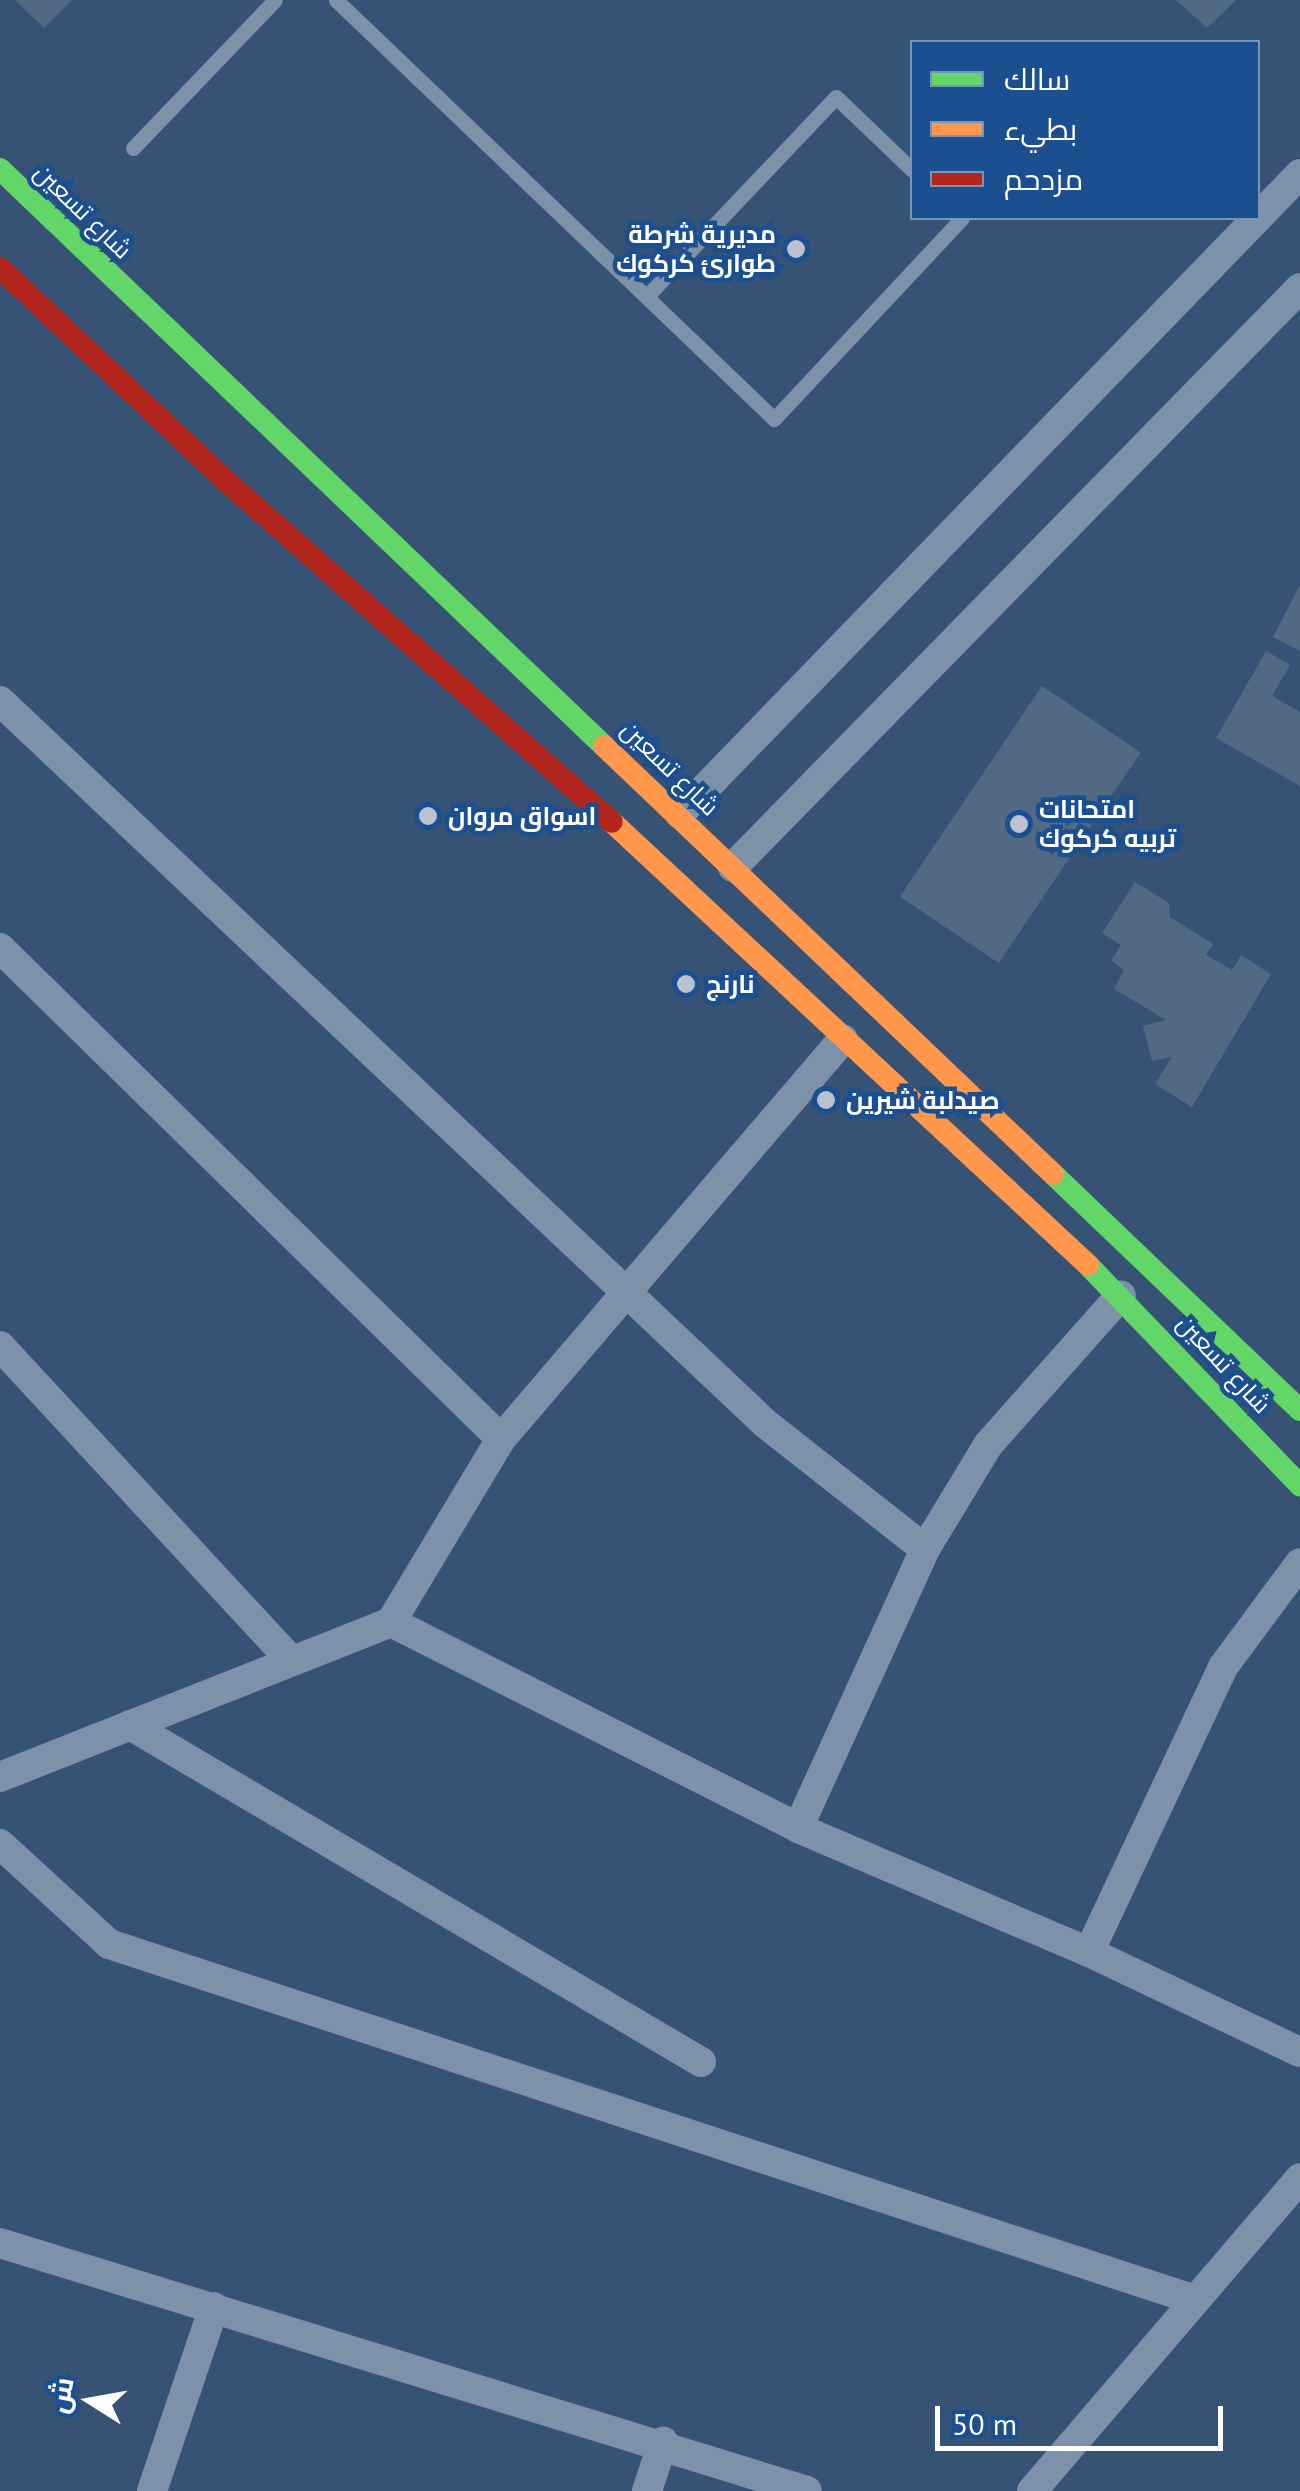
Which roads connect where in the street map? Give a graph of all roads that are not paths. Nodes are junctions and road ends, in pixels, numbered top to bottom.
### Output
1 (274, 0) edge
2 (336, 0) edge
3 (133, 148) dead end
4 (910, 168) edge
5 (0, 169) edge
6 (1300, 174) edge
7 (1260, 215) edge
8 (960, 220) edge
9 (1255, 220) edge
10 (0, 268) edge
11 (1300, 288) edge
12 (647, 296) junction
13 (0, 701) edge
14 (680, 814) junction
15 (733, 866) junction
16 (0, 948) edge
17 (843, 1040) junction
18 (626, 1288) junction
19 (1121, 1294) junction
20 (0, 1346) edge
21 (1300, 1410) edge
22 (501, 1439) junction
23 (1300, 1486) edge
24 (925, 1549) junction
25 (1300, 1563) edge
26 (391, 1622) junction
27 (291, 1660) junction
28 (130, 1724) junction
29 (0, 1777) edge
30 (798, 1828) junction
31 (0, 1844) edge
32 (1089, 1952) junction
33 (1300, 2052) edge
34 (701, 2062) dead end
35 (1300, 2178) edge
36 (0, 2243) edge
37 (1196, 2300) junction
38 (214, 2307) junction
39 (663, 2442) junction
40 (152, 2491) edge
41 (647, 2491) edge
42 (807, 2491) edge
43 (1032, 2491) edge

1 - 3 lane
2 - 12 lane
4 - 12 lane
5 - 14 main road, شارع تسعين
6 - 7 street
8 - 12 lane
9 - 14 street
10 - 17 main road, شارع تسعين
11 - 15 street
13 - 18 street
14 - 15 main road, شارع تسعين
15 - 21 main road, شارع تسعين
16 - 22 street
17 - 18 street
17 - 19 main road, شارع تسعين
18 - 22 street
18 - 24 street
19 - 23 main road, شارع تسعين
19 - 24 street
20 - 27 street
22 - 26 street
24 - 30 street
25 - 32 street
26 - 27 street
26 - 30 street
27 - 28 street
28 - 29 street
28 - 34 street
30 - 32 street
31 - 37 street
32 - 33 street
35 - 37 street
36 - 38 street
37 - 43 street
38 - 39 street
38 - 40 street
39 - 41 street
39 - 42 street

